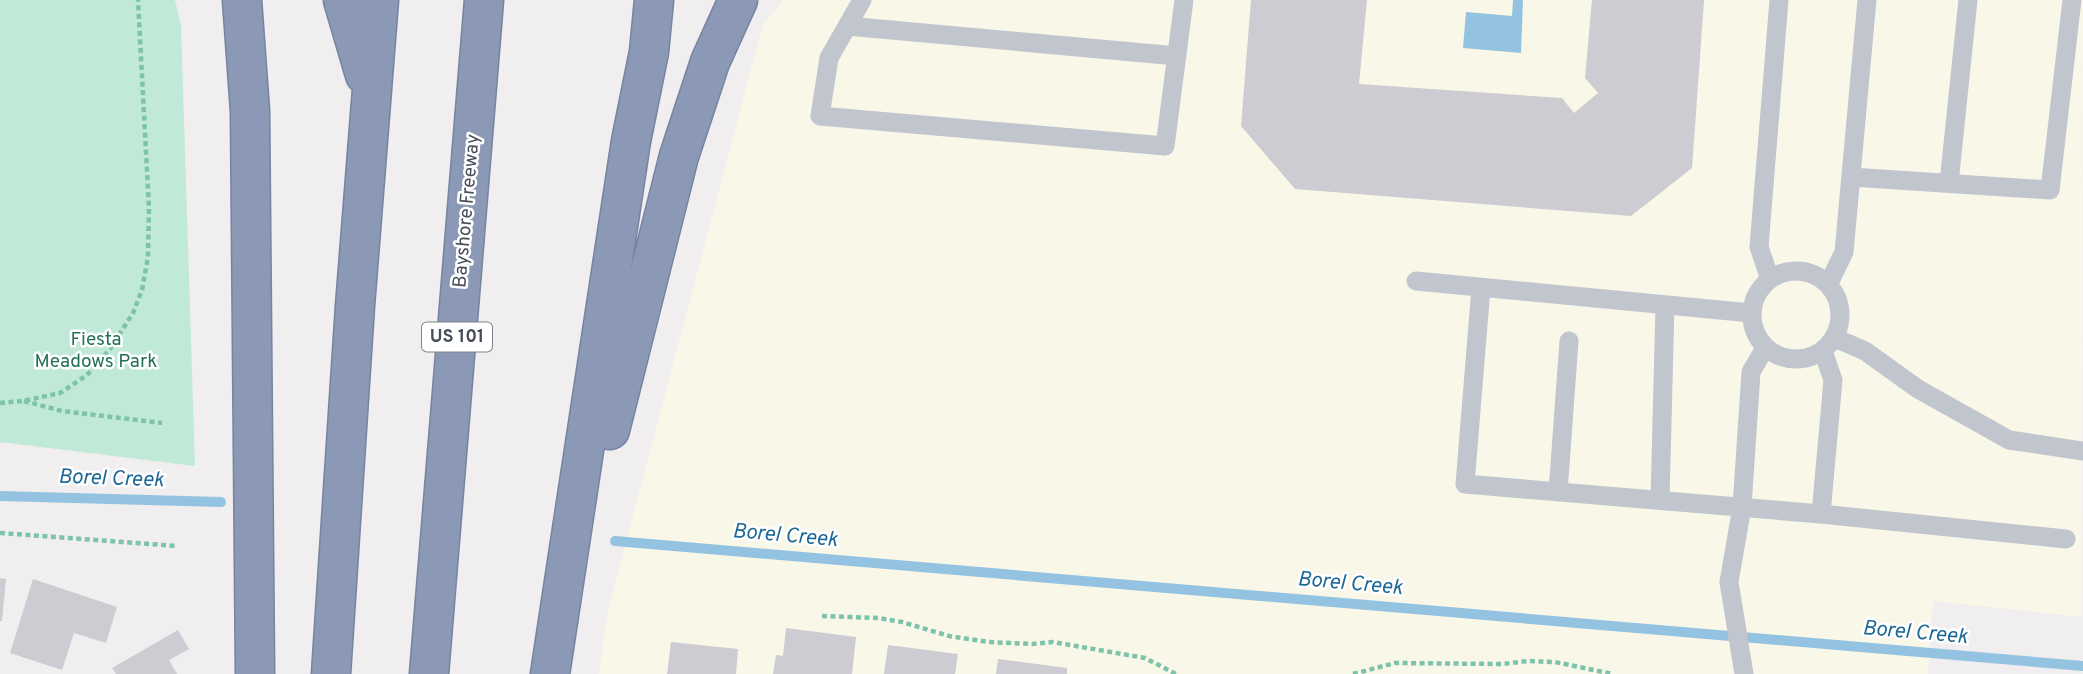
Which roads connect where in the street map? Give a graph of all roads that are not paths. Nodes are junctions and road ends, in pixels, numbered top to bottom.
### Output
1 (242, 0) edge
2 (343, 0) edge
3 (379, 0) edge
4 (484, 0) edge
5 (654, 0) edge
6 (738, 0) edge
7 (862, 0) edge
8 (1184, 0) edge
9 (1779, 0) edge
10 (1867, 0) edge
11 (1968, 0) edge
12 (2072, 0) edge
13 (847, 26) junction
14 (1177, 56) junction
15 (371, 97) junction
16 (1851, 177) junction
17 (1950, 183) junction
18 (1770, 279) junction
19 (1416, 281) dead end
20 (1828, 285) junction
21 (1481, 288) junction
22 (1665, 305) junction
23 (1751, 313) junction
24 (1569, 341) dead end
25 (1829, 345) junction
26 (1765, 348) junction
27 (2083, 451) edge
28 (1558, 492) junction
29 (1660, 500) junction
30 (1742, 507) junction
31 (1821, 514) junction
32 (2066, 539) dead end
33 (553, 656) edge
34 (255, 674) edge
35 (331, 674) edge
36 (429, 674) edge
37 (1744, 674) edge

1 - 34 highway
2 - 15 highway
3 - 15 highway
4 - 36 highway, Bayshore Freeway / US 101
5 - 33 highway
6 - 33 highway
7 - 13 lane
8 - 14 lane
9 - 18 lane
10 - 16 lane
11 - 17 lane
12 - 17 lane
13 - 14 lane
13 - 14 lane
15 - 35 highway
16 - 17 lane
16 - 20 lane
18 - 20 lane
18 - 23 lane
19 - 21 lane
20 - 25 lane
21 - 22 lane
21 - 28 lane
22 - 23 lane
22 - 29 lane
23 - 26 lane
24 - 28 lane
25 - 26 lane
25 - 27 lane
25 - 31 lane
26 - 30 lane
28 - 29 lane
29 - 30 lane
30 - 31 lane
30 - 37 lane
31 - 32 lane

